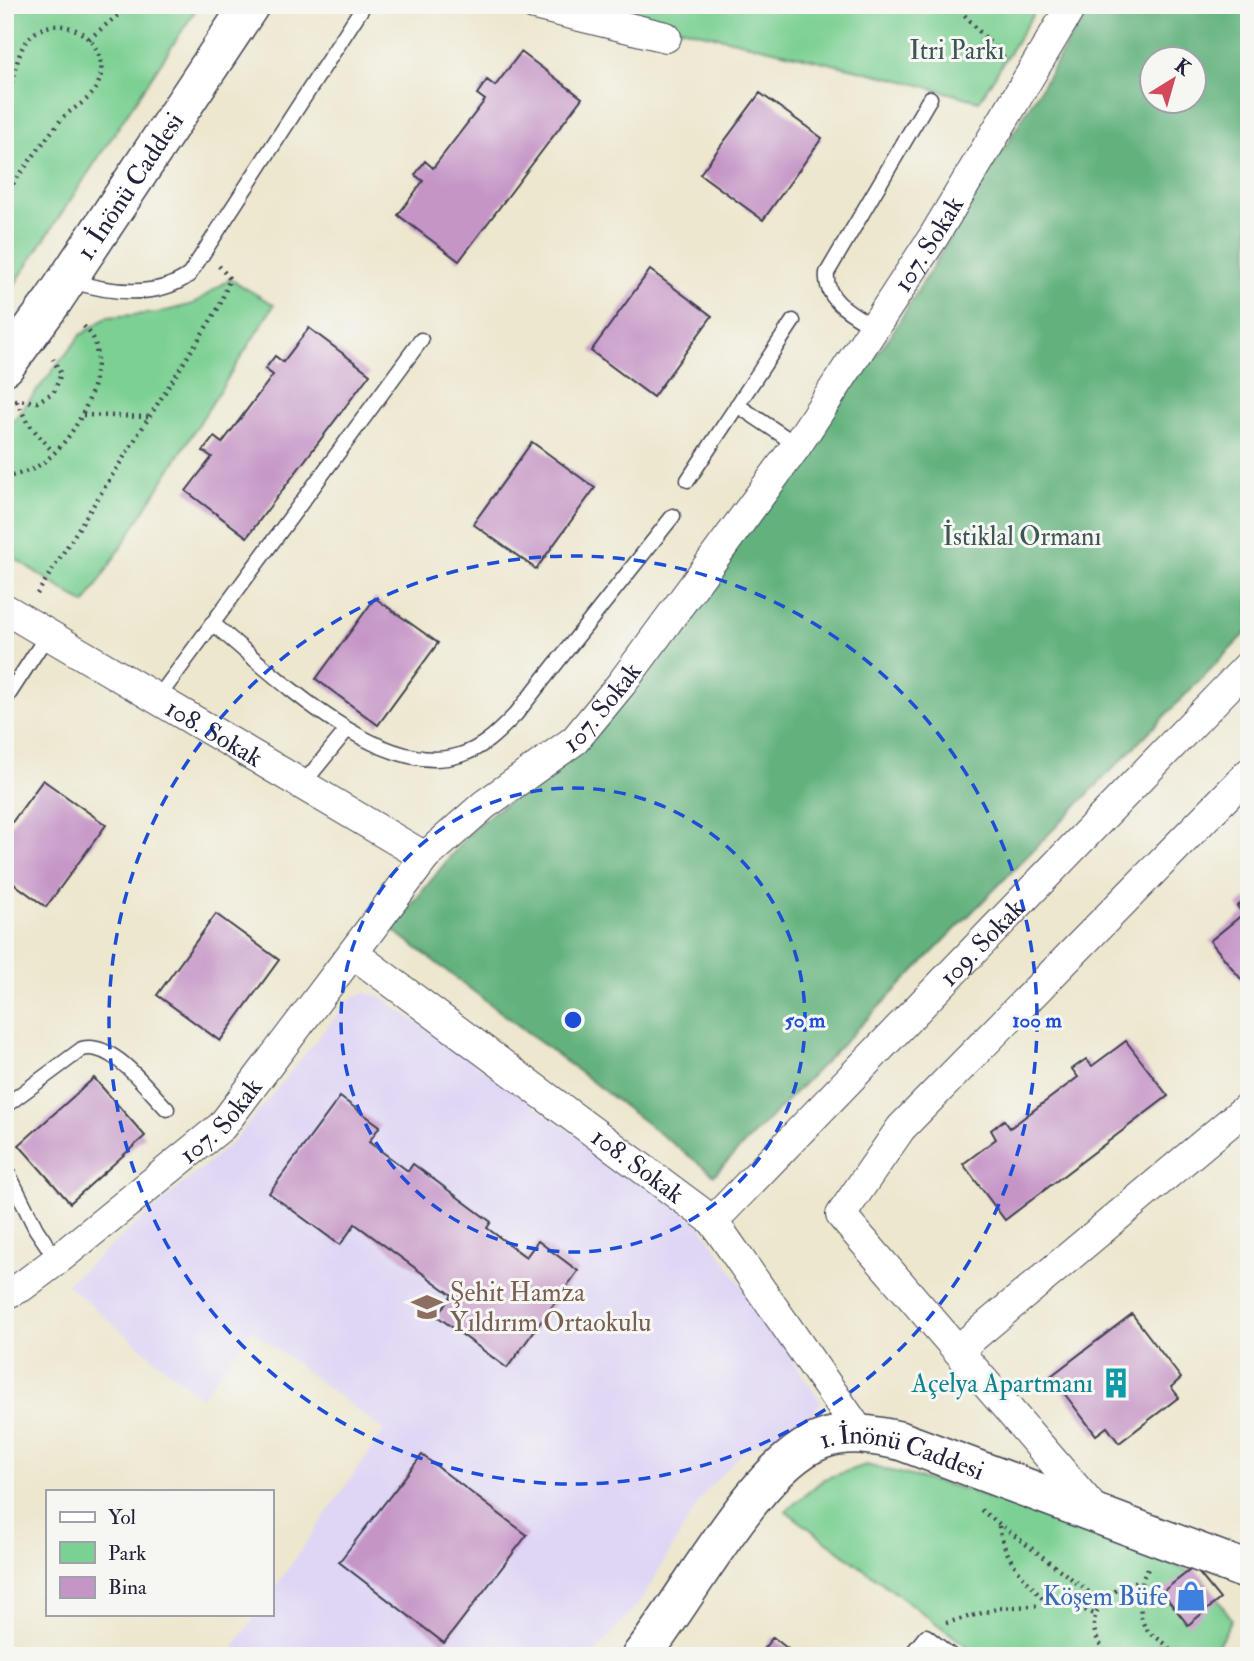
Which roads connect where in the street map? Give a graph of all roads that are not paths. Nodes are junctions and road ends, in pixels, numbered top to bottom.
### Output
1 (250, 5) edge
2 (364, 5) edge
3 (534, 5) edge
4 (1072, 5) edge
5 (666, 37) dead end
6 (930, 98) dead end
7 (66, 280) junction
8 (793, 321) dead end
9 (874, 327) junction
10 (421, 340) dead end
11 (11, 383) edge
12 (737, 405) junction
13 (797, 445) junction
14 (688, 480) dead end
15 (673, 516) dead end
16 (14, 614) edge
17 (212, 623) junction
18 (48, 634) junction
19 (1249, 664) edge
20 (156, 699) junction
21 (5, 700) edge
22 (346, 731) junction
23 (1249, 773) edge
24 (302, 785) junction
25 (425, 857) junction
26 (354, 954) junction
27 (5, 1106) edge
28 (1249, 1106) edge
29 (167, 1109) dead end
30 (5, 1167) edge
31 (713, 1221) junction
32 (57, 1260) junction
33 (5, 1294) edge
34 (959, 1349) junction
35 (861, 1434) junction
36 (1100, 1516) junction
37 (1249, 1571) edge
38 (641, 1656) edge
39 (910, 1656) edge
40 (951, 1656) edge

1 - 7 street, 1. İnönü Caddesi
2 - 7 lane
3 - 5 street
4 - 9 street, 107. Sokak
6 - 9 lane
7 - 11 street, 1. İnönü Caddesi
8 - 12 lane
9 - 13 street, 107. Sokak
10 - 17 lane
12 - 13 lane
12 - 14 lane
13 - 25 street, 107. Sokak
15 - 22 lane
16 - 18 street, 108. Sokak
17 - 20 lane
17 - 22 lane
18 - 20 street, 108. Sokak
18 - 21 lane
19 - 31 street, 109. Sokak
20 - 24 street, 108. Sokak
22 - 24 lane
23 - 34 street
24 - 25 street, 108. Sokak
25 - 26 street, 107. Sokak
26 - 31 street, 108. Sokak
26 - 32 street, 107. Sokak
27 - 29 lane
28 - 34 street
30 - 32 lane
31 - 35 street, 108. Sokak
32 - 33 street, 107. Sokak
34 - 36 street
35 - 36 street, 1. İnönü Caddesi
35 - 38 street, 1. İnönü Caddesi
36 - 37 street, 1. İnönü Caddesi
39 - 40 lane

